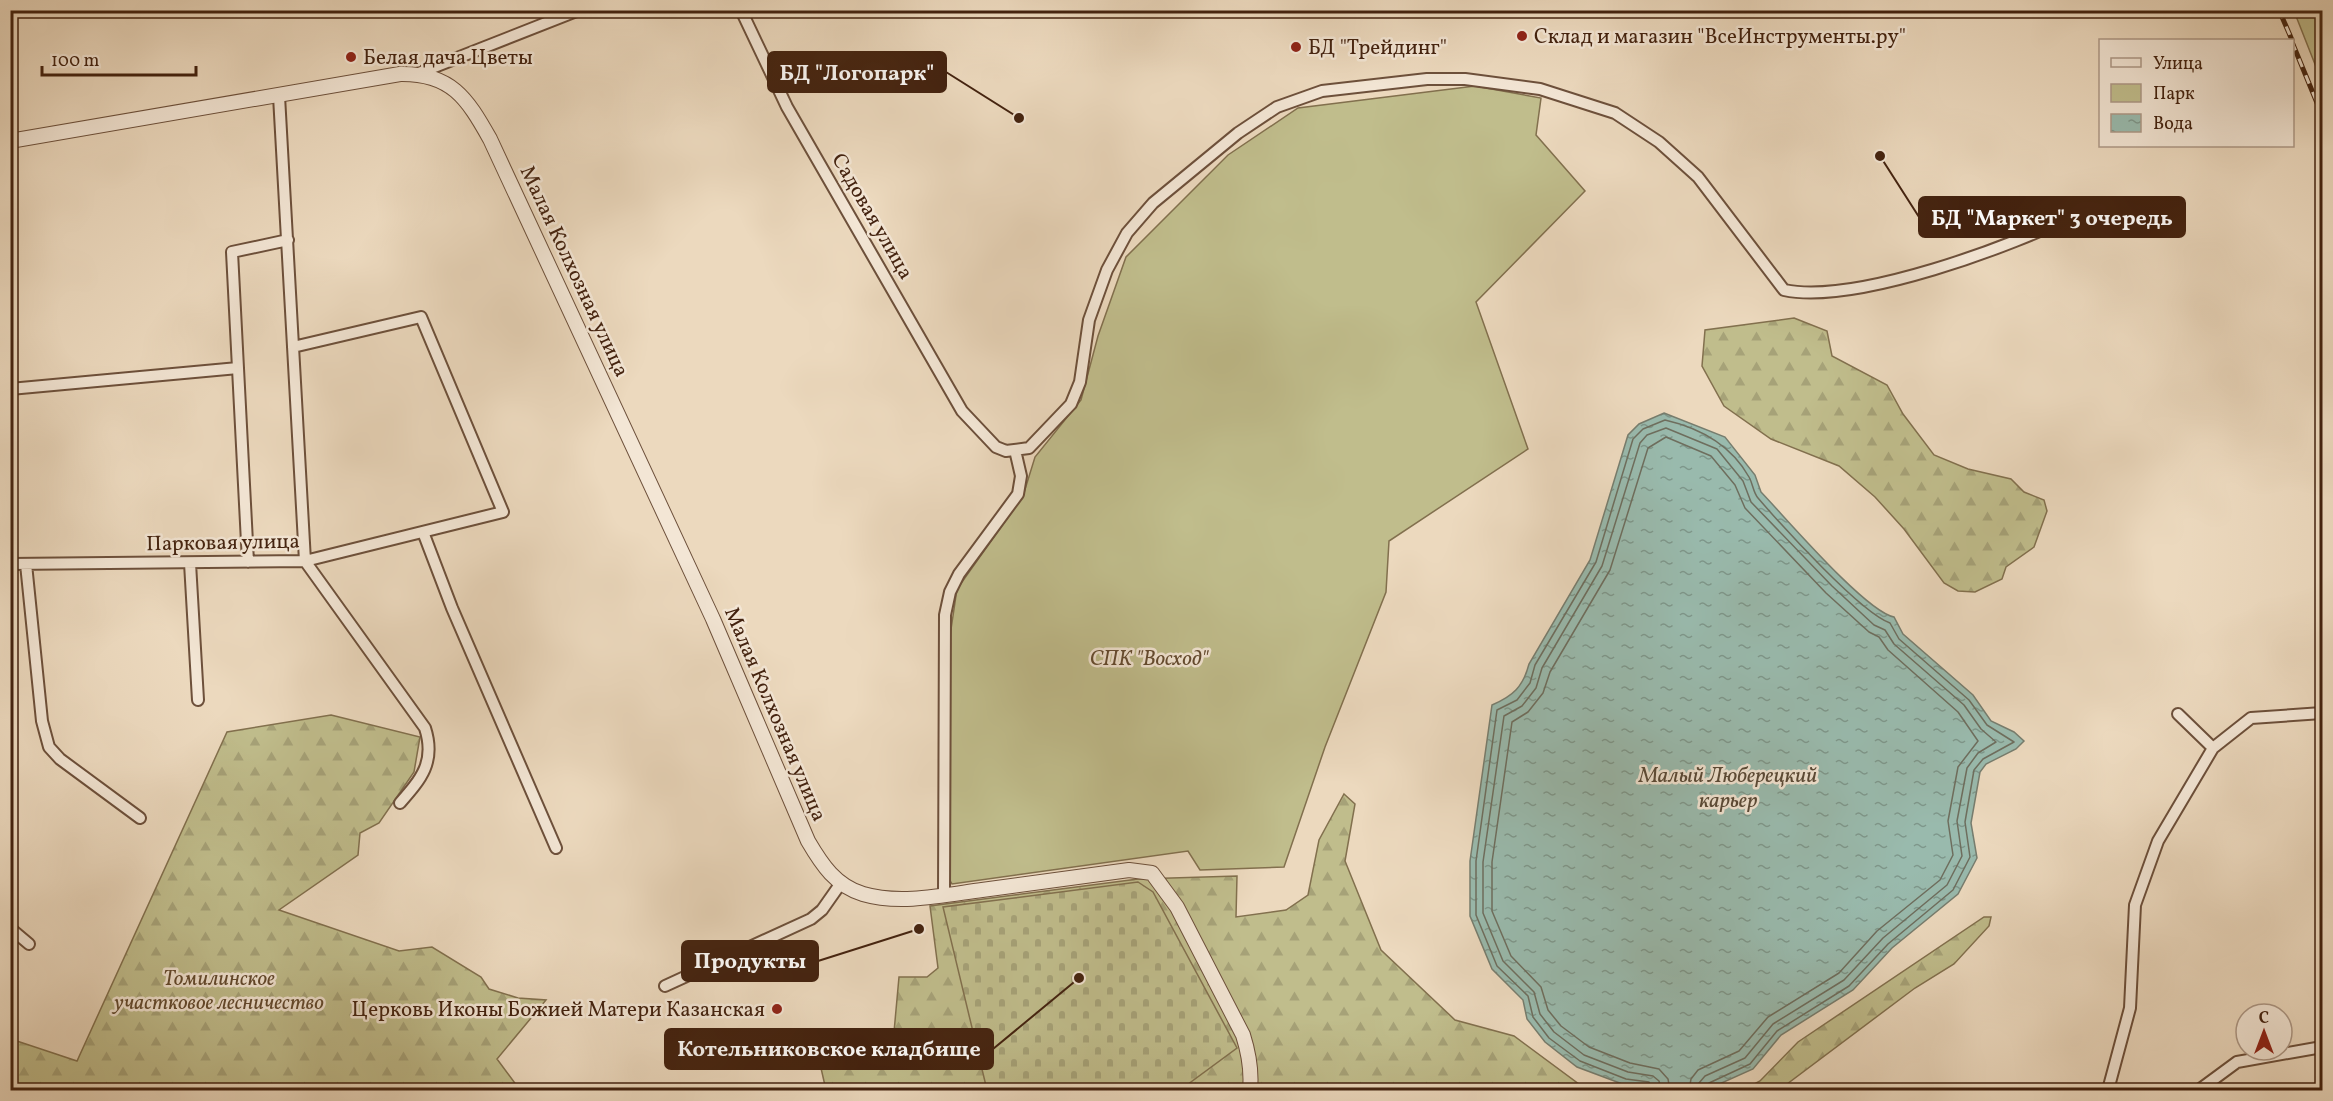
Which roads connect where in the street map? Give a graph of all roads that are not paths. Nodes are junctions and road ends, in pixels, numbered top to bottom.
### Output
1 (579, 10) edge
2 (741, 10) edge
3 (419, 74) junction
4 (279, 96) junction
5 (10, 141) edge
6 (2079, 213) dead end
7 (288, 240) junction
8 (293, 347) junction
9 (238, 368) junction
10 (10, 390) edge
11 (1015, 450) junction
12 (423, 532) junction
13 (305, 561) junction
14 (248, 562) junction
15 (190, 563) junction
16 (10, 564) edge
17 (26, 564) junction
18 (198, 700) dead end
19 (2322, 713) edge
20 (2178, 714) dead end
21 (2212, 748) junction
22 (400, 803) dead end
23 (140, 818) dead end
24 (556, 848) dead end
25 (841, 883) junction
26 (944, 895) junction
27 (10, 928) edge
28 (29, 944) dead end
29 (665, 986) dead end
30 (2322, 1047) edge
31 (1250, 1090) edge
32 (2108, 1090) edge
33 (2199, 1090) edge

1 - 3 street
2 - 11 street, Садовая улица
3 - 4 street
3 - 25 street, Малая Колхозная улица
4 - 5 street
4 - 7 street
6 - 11 street
7 - 8 street
7 - 9 street
8 - 12 street, Парковая улица
8 - 13 street
9 - 10 street
9 - 14 street
11 - 26 street
12 - 13 street, Парковая улица
12 - 24 street
13 - 14 street, Парковая улица
13 - 22 street
14 - 15 street, Парковая улица
15 - 17 street, Парковая улица
15 - 18 street
16 - 17 street, Парковая улица
17 - 23 street
19 - 21 street
20 - 21 street
21 - 32 street
25 - 26 street, Малая Колхозная улица
25 - 29 street
26 - 31 street, Малая Колхозная улица
27 - 28 street
30 - 33 street

